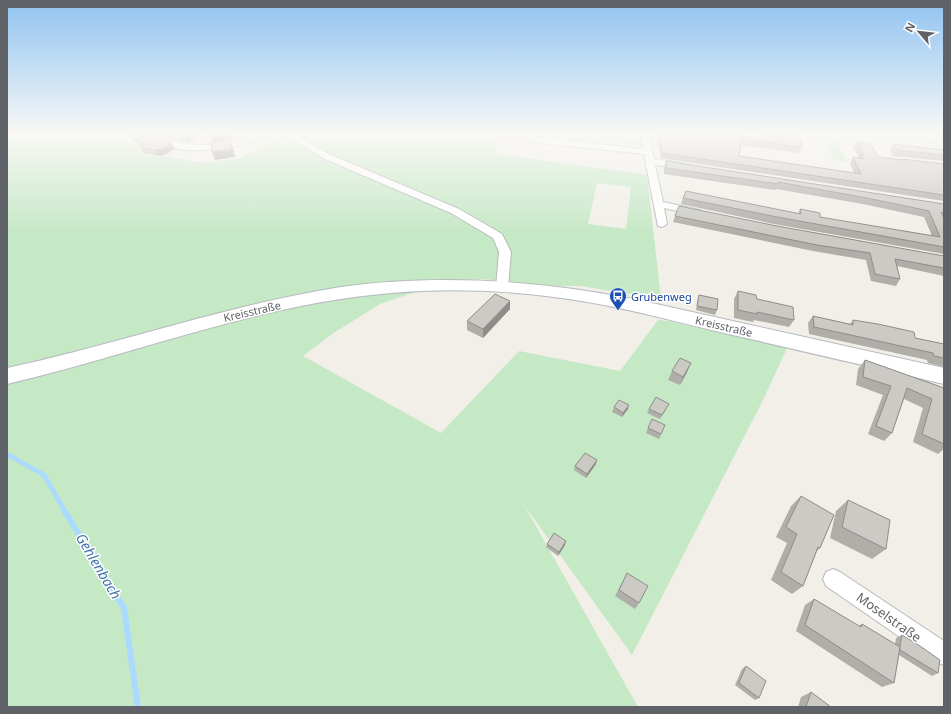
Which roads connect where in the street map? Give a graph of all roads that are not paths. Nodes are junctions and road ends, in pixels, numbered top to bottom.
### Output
1 (352, 167) edge
2 (651, 167) edge
3 (659, 204) junction
4 (708, 215) edge
5 (662, 224) dead end
6 (502, 287) junction
7 (7, 376) edge
8 (944, 376) edge
9 (834, 579) dead end
10 (944, 654) edge

1 - 6 street
2 - 3 street
3 - 4 street
3 - 5 street
6 - 7 street, Kreisstraße
6 - 8 street, Kreisstraße
9 - 10 street, Moselstraße

